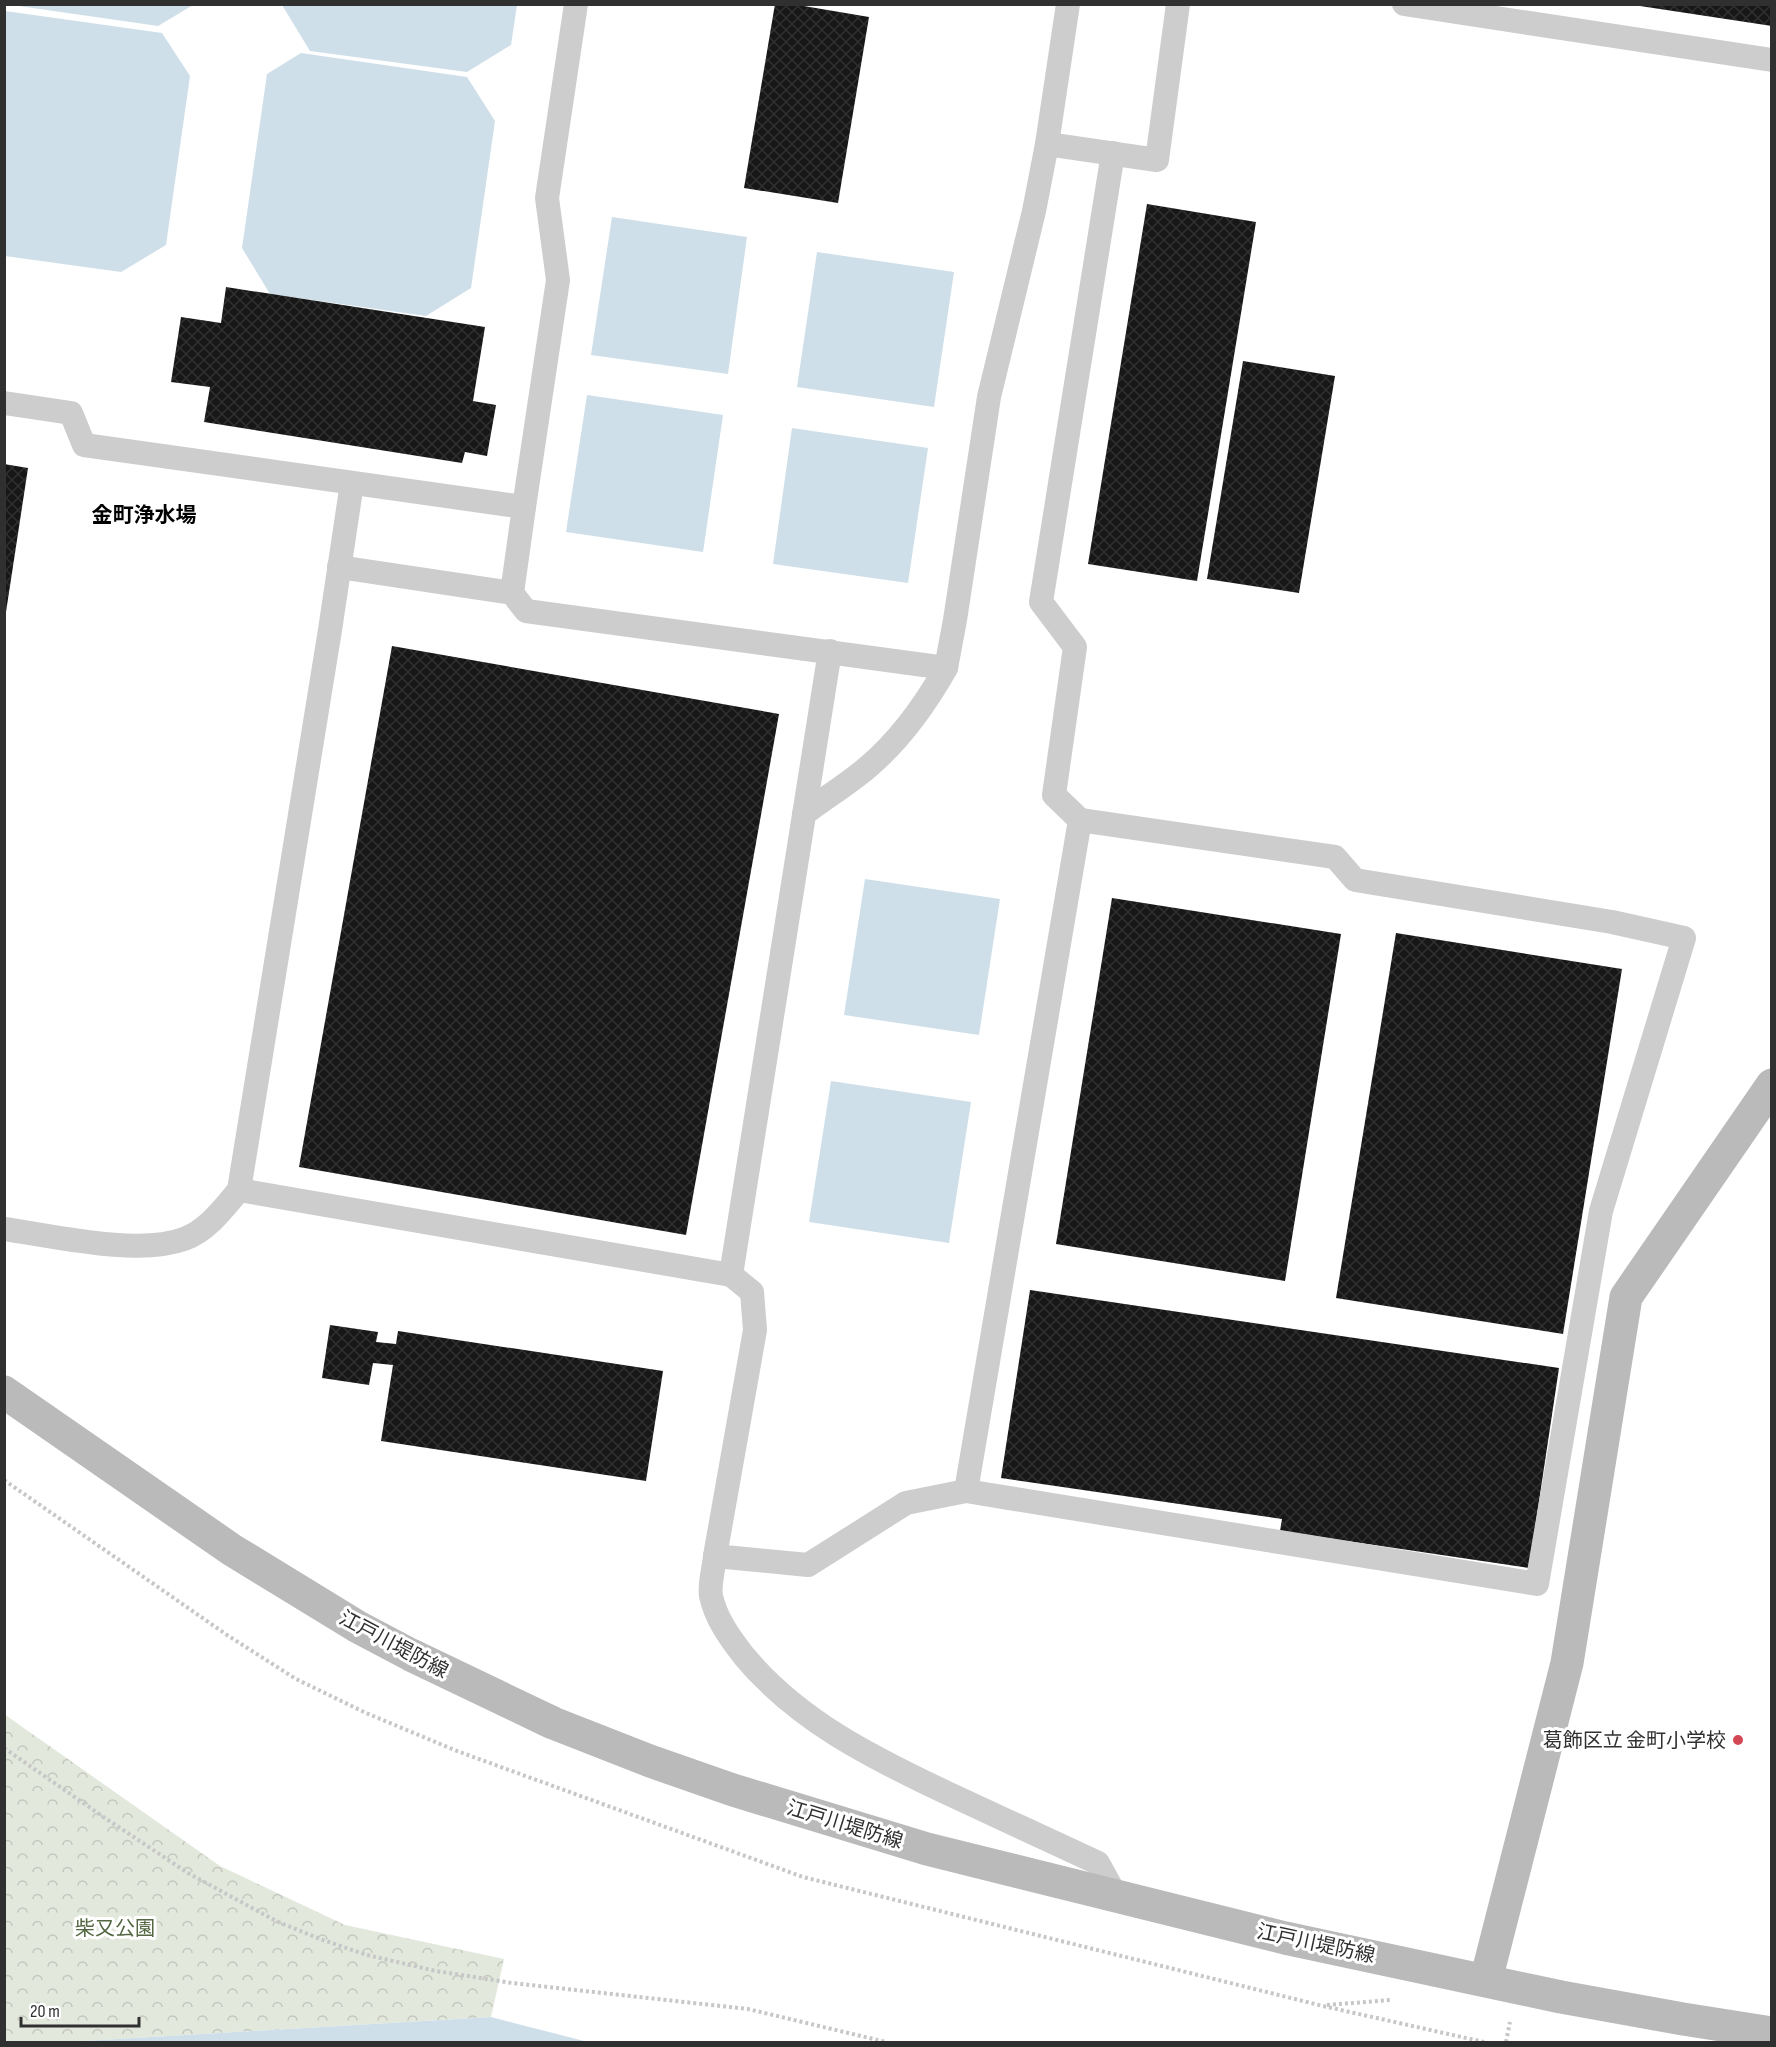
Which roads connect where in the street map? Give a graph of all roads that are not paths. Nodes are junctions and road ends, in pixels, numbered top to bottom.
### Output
1 (576, 4) edge
2 (1068, 4) edge
3 (1178, 4) edge
4 (1404, 4) edge
5 (1538, 14) edge
6 (1772, 60) edge
7 (1047, 144) junction
8 (1113, 153) junction
9 (4, 403) edge
10 (352, 483) junction
11 (524, 507) junction
12 (339, 567) junction
13 (512, 593) junction
14 (830, 651) junction
15 (946, 668) junction
16 (804, 814) junction
17 (1080, 820) junction
18 (1772, 1085) edge
19 (239, 1190) junction
20 (4, 1229) edge
21 (731, 1275) junction
22 (4, 1392) edge
23 (966, 1491) junction
24 (715, 1556) junction
25 (1115, 1894) junction
26 (1486, 1980) junction
27 (1772, 2033) edge

1 - 11 lane
2 - 7 lane
3 - 8 lane
4 - 5 lane
5 - 6 lane
7 - 8 lane
7 - 15 lane
8 - 17 lane
9 - 10 lane
10 - 11 lane
10 - 12 lane
11 - 13 lane
12 - 13 lane
12 - 19 lane
13 - 14 lane
14 - 15 lane
14 - 16 lane
15 - 16 lane
16 - 21 lane
17 - 23 lane
17 - 23 lane
18 - 26 main road
19 - 20 lane
19 - 21 lane
21 - 24 lane
22 - 25 main road, 江戸川堤防線
23 - 24 lane
24 - 25 lane
25 - 26 main road, 江戸川堤防線
26 - 27 main road, 江戸川堤防線

